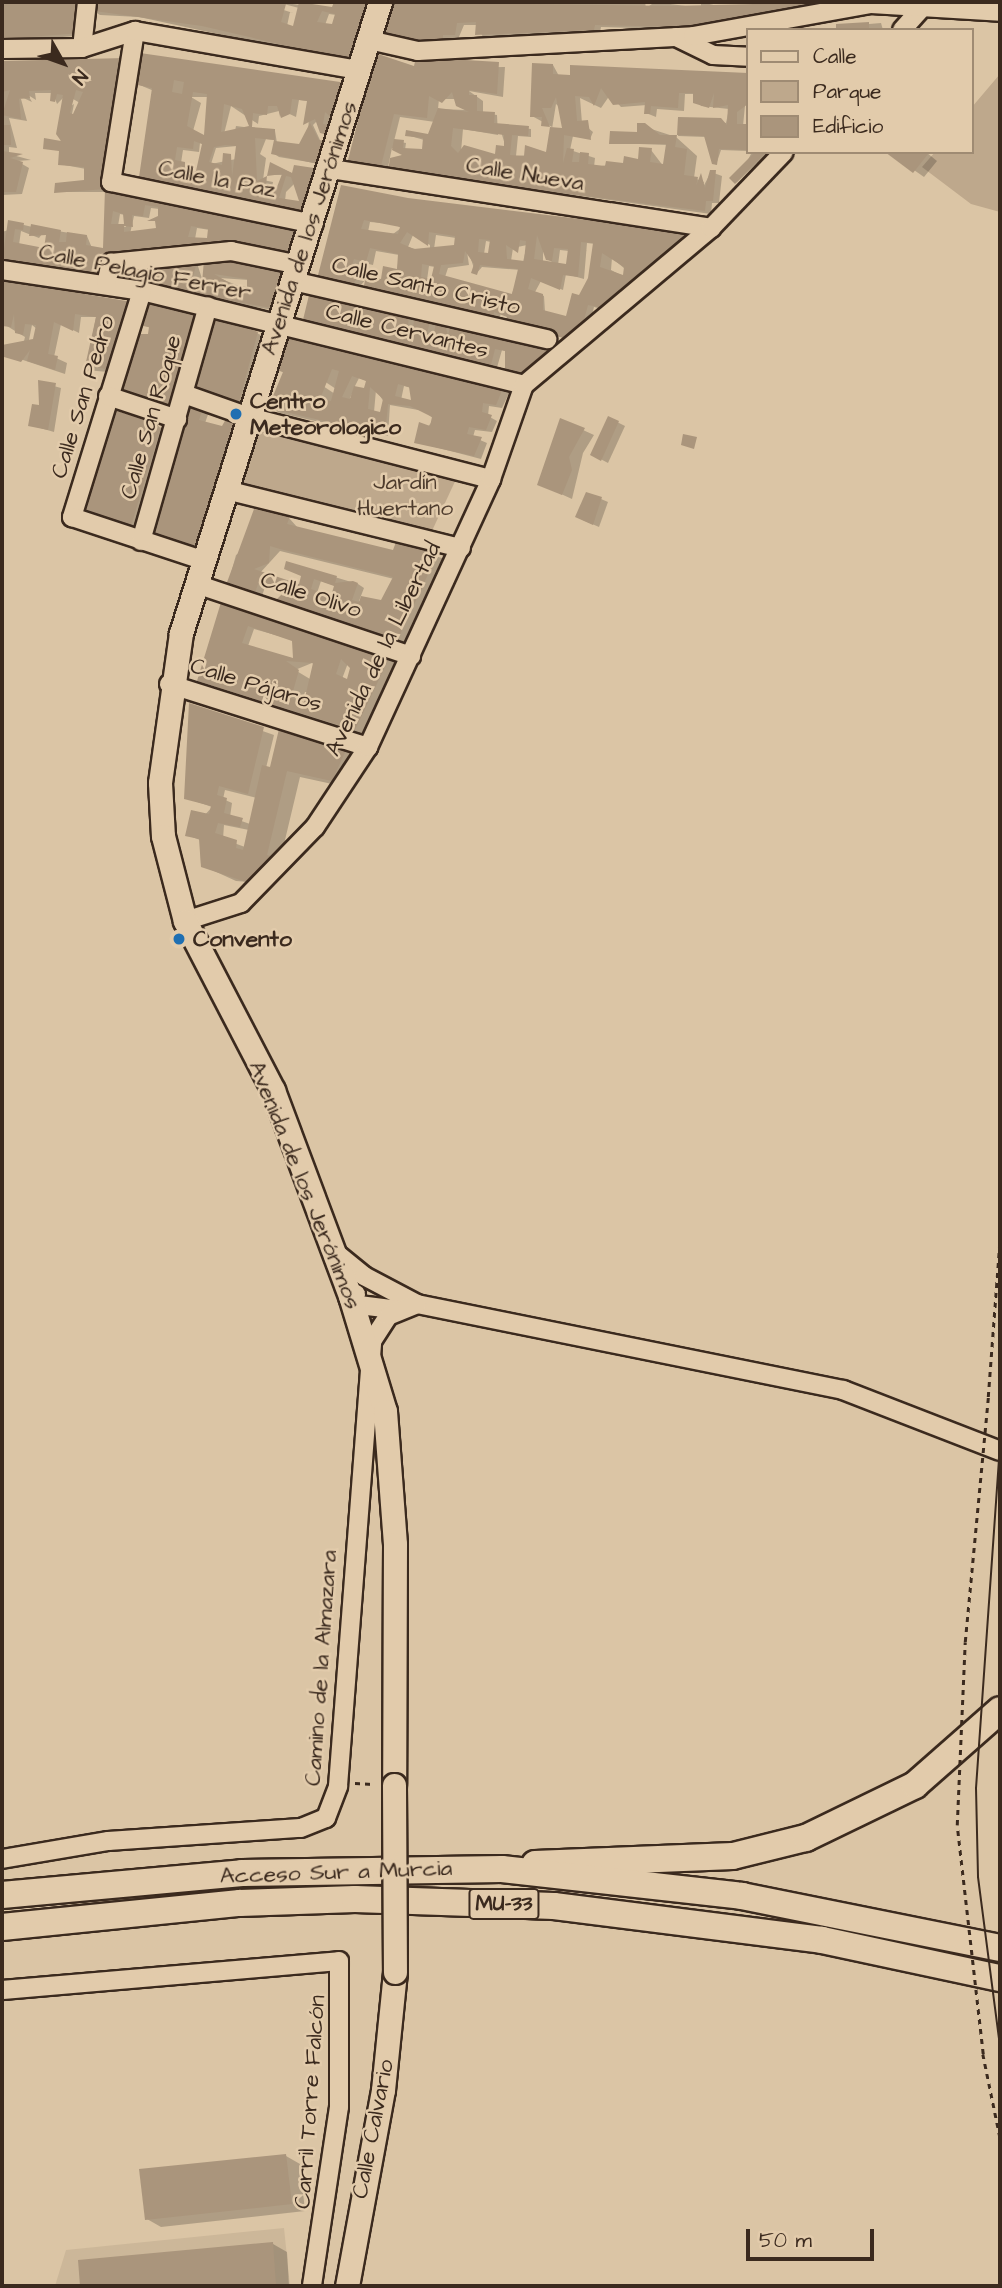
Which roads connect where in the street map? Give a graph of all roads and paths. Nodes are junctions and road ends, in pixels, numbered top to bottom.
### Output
1 (87, 2) edge
2 (380, 2) edge
3 (921, 5) edge
4 (1000, 12) edge
5 (803, 25) edge
6 (771, 28) edge
7 (904, 28) edge
8 (746, 30) edge
9 (135, 31) junction
10 (675, 37) junction
11 (369, 40) junction
12 (82, 48) junction
13 (2, 49) edge
14 (746, 57) edge
15 (358, 71) junction
16 (782, 154) edge
17 (331, 169) junction
18 (314, 224) junction
19 (710, 228) junction
20 (2, 270) edge
21 (296, 273) junction
22 (106, 284) junction
23 (142, 291) junction
24 (208, 306) junction
25 (278, 324) junction
26 (547, 339) dead end
27 (524, 385) junction
28 (184, 394) junction
29 (108, 396) junction
30 (248, 417) junction
31 (177, 419) junction
32 (491, 479) junction
33 (226, 490) junction
34 (141, 541) junction
35 (461, 548) junction
36 (202, 560) junction
37 (195, 584) junction
38 (411, 656) junction
39 (169, 684) junction
40 (368, 747) junction
41 (185, 920) junction
42 (1000, 1238) edge
43 (332, 1247) junction
44 (379, 1285) junction
45 (352, 1301) junction
46 (417, 1304) junction
47 (397, 1310) junction
48 (370, 1358) junction
49 (1000, 1451) edge
50 (1000, 1710) edge
51 (338, 1782) junction
52 (394, 1785) junction
53 (2, 1859) edge
54 (502, 1869) junction
55 (2, 1895) edge
56 (2, 1927) edge
57 (1000, 1948) edge
58 (1000, 1978) edge
59 (2, 1990) edge
60 (1000, 2137) edge
61 (312, 2286) edge
62 (347, 2286) edge

1 - 12 street
2 - 11 main road, Avenida de los Jerónimos
3 - 4 street
3 - 5 street
3 - 7 street
5 - 6 street
8 - 10 street
9 - 12 street
9 - 15 street
9 - 18 street, Calle la Paz
10 - 11 street
10 - 14 street
11 - 15 main road, Avenida de los Jerónimos
12 - 13 street
15 - 17 main road, Avenida de los Jerónimos
16 - 19 street
17 - 18 main road, Avenida de los Jerónimos
17 - 19 street, Calle Nueva
18 - 21 main road, Avenida de los Jerónimos
19 - 27 street
20 - 22 street, Calle Pelagio Ferrer
21 - 22 street, Calle Santo Cristo
21 - 25 main road, Avenida de los Jerónimos
21 - 26 street, Calle Santo Cristo
22 - 23 street, Calle Pelagio Ferrer
23 - 24 street, Calle Pelagio Ferrer
23 - 29 street, Calle San Pedro
24 - 25 street, Calle Pelagio Ferrer
24 - 28 street, Calle San Roque
25 - 27 street, Calle Cervantes
25 - 30 main road, Avenida de los Jerónimos
27 - 32 street, Avenida de la Libertad
28 - 30 street
28 - 31 street, Calle San Roque
29 - 31 street
29 - 34 street, Calle San Pedro
30 - 32 street
30 - 33 main road, Avenida de los Jerónimos
31 - 34 street, Calle San Roque
32 - 35 street, Avenida de la Libertad
33 - 35 street
33 - 36 main road, Avenida de los Jerónimos
34 - 36 street
35 - 38 street, Avenida de la Libertad
36 - 37 main road, Avenida de los Jerónimos
37 - 38 street, Calle Olivo
37 - 39 main road, Avenida de los Jerónimos
38 - 40 street, Avenida de la Libertad
39 - 40 street, Calle Pájaros
39 - 41 main road, Avenida de los Jerónimos
40 - 41 street, Avenida de la Libertad
41 - 43 main road, Avenida de los Jerónimos
42 - 60 path, bridge
43 - 44 street
43 - 45 main road, Avenida de los Jerónimos
44 - 45 street
44 - 46 street
45 - 47 street
45 - 48 main road, Avenida de los Jerónimos
46 - 47 street
46 - 49 street
47 - 48 street, Camino de la Almazara
48 - 51 street, Camino de la Almazara
48 - 52 main road, Avenida de los Jerónimos
50 - 54 highway
51 - 52 path
51 - 53 street, Camino de la Almazara
52 - 62 main road, Calle Calvario, bridge
54 - 55 highway, Acceso Sur a Murcia / MU-33
54 - 57 highway, Acceso Sur a Murcia / MU-33
56 - 58 highway, Acceso Sur a Murcia / MU-33
59 - 61 street, Carril Torre Falcón

